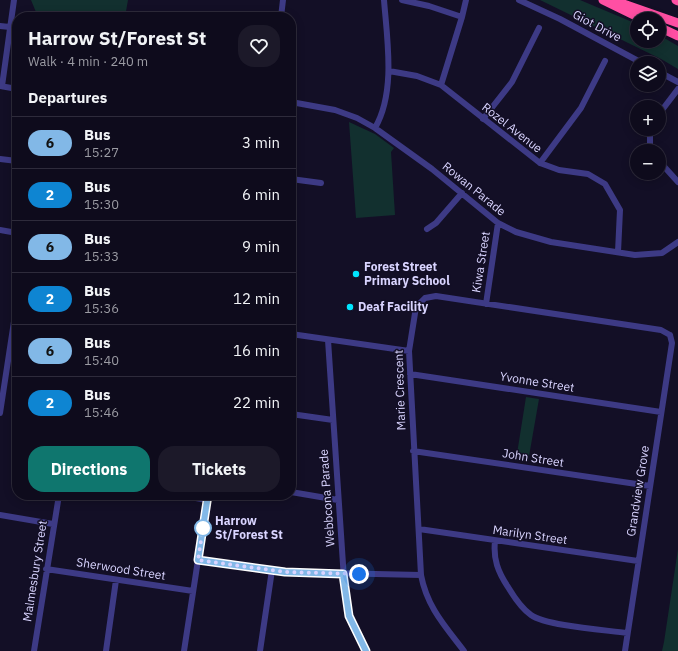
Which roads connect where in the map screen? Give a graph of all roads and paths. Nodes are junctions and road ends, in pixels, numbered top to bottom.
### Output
1 (14, 0) edge
2 (283, 0) edge
3 (384, 0) edge
4 (402, 0) edge
5 (466, 0) edge
6 (519, 0) edge
7 (603, 0) edge
8 (612, 0) edge
9 (12, 12) edge
10 (282, 12) edge
11 (630, 13) edge
12 (12, 14) edge
13 (462, 17) junction
14 (678, 23) edge
15 (0, 26) edge
16 (10, 27) junction
17 (539, 28) dead end
18 (666, 30) edge
19 (678, 36) edge
20 (630, 57) edge
21 (605, 61) dead end
22 (389, 71) junction
23 (666, 76) edge
24 (678, 82) edge
25 (441, 85) junction
26 (1, 86) edge
27 (12, 88) edge
28 (678, 89) edge
29 (296, 103) edge
30 (666, 105) edge
31 (483, 119) junction
32 (376, 128) junction
33 (0, 159) edge
34 (12, 160) edge
35 (540, 163) junction
36 (666, 168) edge
37 (296, 180) edge
38 (678, 182) edge
39 (320, 183) dead end
40 (462, 193) junction
41 (498, 223) junction
42 (427, 229) dead end
43 (0, 230) edge
44 (12, 232) edge
45 (678, 242) edge
46 (618, 252) junction
47 (486, 304) junction
48 (676, 331) dead end
49 (296, 335) edge
50 (670, 335) junction
51 (12, 336) edge
52 (328, 340) junction
53 (409, 351) junction
54 (410, 374) junction
55 (1, 405) edge
56 (661, 412) junction
57 (0, 413) edge
58 (296, 415) edge
59 (333, 420) junction
60 (413, 451) junction
61 (650, 486) junction
62 (296, 493) edge
63 (58, 500) edge
64 (207, 500) edge
65 (338, 500) junction
66 (0, 515) edge
67 (53, 524) junction
68 (419, 530) junction
69 (495, 541) junction
70 (198, 560) junction
71 (638, 561) junction
72 (46, 569) junction
73 (272, 570) junction
74 (343, 574) junction
75 (421, 575) junction
76 (116, 580) junction
77 (193, 591) junction
78 (627, 633) junction
79 (34, 651) edge
80 (106, 651) edge
81 (184, 651) edge
82 (260, 651) edge
83 (366, 651) edge
84 (464, 651) edge
85 (625, 651) edge

1 - 9 street
2 - 10 street
3 - 22 street
4 - 13 street
5 - 13 street
6 - 20 street, Giot Drive
7 - 11 highway
8 - 14 highway
12 - 16 street
13 - 25 street
15 - 16 street
16 - 26 street
17 - 31 street
18 - 19 highway
21 - 35 street
22 - 25 street, Rozel Avenue
22 - 32 street
23 - 24 street
25 - 31 street, Rozel Avenue
26 - 27 street
28 - 30 street
29 - 32 street, Rowan Parade
31 - 35 street, Rozel Avenue
32 - 40 street, Rowan Parade
33 - 34 street
35 - 46 street, Rozel Avenue
36 - 38 street
37 - 39 street
40 - 41 street, Rowan Parade
40 - 42 street
41 - 46 street, Rowan Parade
41 - 47 street, Kiwa Street
43 - 44 street
45 - 46 street, Rowan Parade
47 - 50 street, Marie Crescent
47 - 53 street, Marie Crescent
48 - 50 street
49 - 52 street
50 - 56 street, Grandview Grove
51 - 55 street
52 - 53 street
52 - 59 street, Webbcona Parade
53 - 54 street, Marie Crescent
54 - 56 street, Yvonne Street
54 - 60 street, Marie Crescent
55 - 57 street
56 - 61 street, Grandview Grove
58 - 59 street
59 - 65 street, Webbcona Parade
60 - 61 street, John Street
60 - 68 street, Marie Crescent
61 - 71 street, Grandview Grove
62 - 65 street
63 - 67 street, Malmesbury Street
64 - 70 street
65 - 74 street, Webbcona Parade
66 - 67 street
67 - 72 street, Malmesbury Street
68 - 69 street, Marilyn Street
68 - 75 street, Marie Crescent
69 - 71 street, Marilyn Street
69 - 78 street
70 - 73 street
70 - 77 street
71 - 78 street, Grandview Grove
72 - 76 street, Sherwood Street
72 - 79 street, Malmesbury Street
73 - 74 street
73 - 82 street
74 - 75 street
74 - 83 street, Webbcona Parade
75 - 84 street, Marie Crescent
76 - 77 street, Sherwood Street
76 - 80 street
77 - 81 street
78 - 85 street, Grandview Grove

